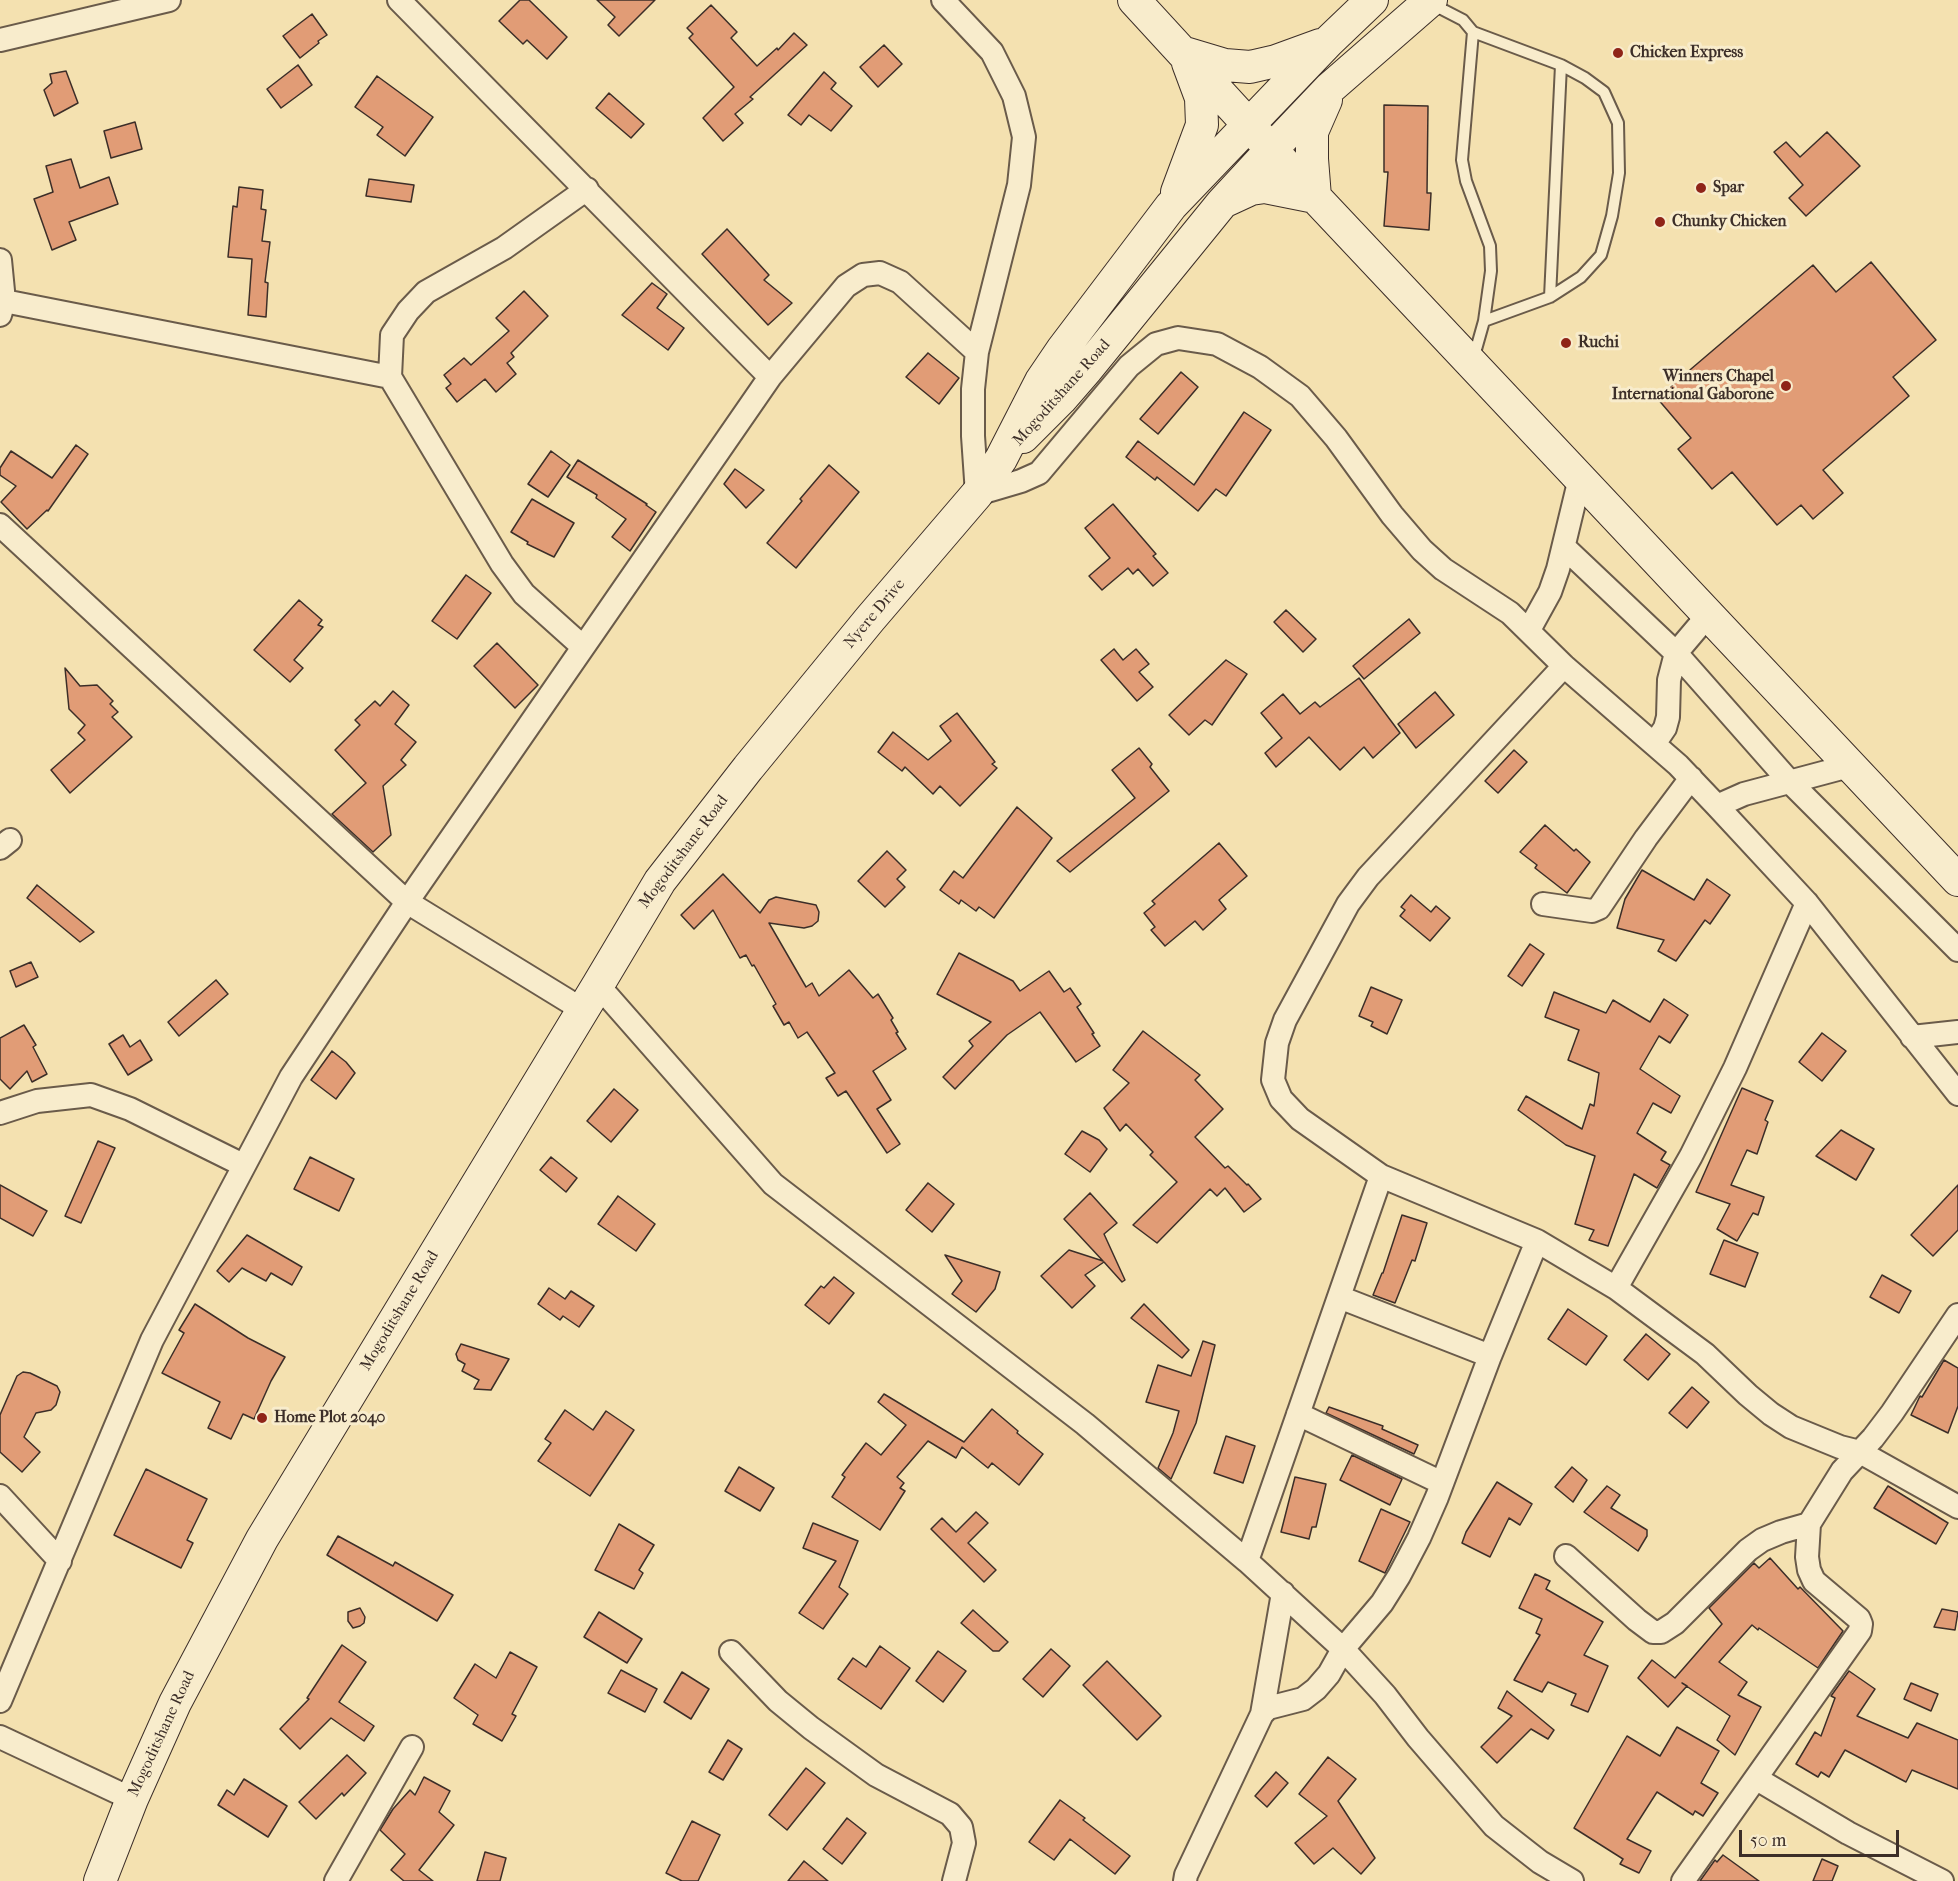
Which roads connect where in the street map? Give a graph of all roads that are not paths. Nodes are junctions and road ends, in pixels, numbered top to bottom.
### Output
1 (169, 0) edge
2 (399, 0) edge
3 (943, 0) edge
4 (1134, 0) edge
5 (1372, 0) edge
6 (1430, 1) edge
7 (1473, 32) junction
8 (0, 40) edge
9 (1328, 42) junction
10 (1185, 54) junction
11 (1561, 65) junction
12 (1330, 88) junction
13 (1248, 124) junction
14 (1272, 149) junction
15 (587, 189) junction
16 (1315, 197) junction
17 (1222, 203) junction
18 (1172, 206) junction
19 (0, 260) edge
20 (1550, 297) junction
21 (2, 308) edge
22 (1484, 321) junction
23 (977, 352) junction
24 (1472, 363) junction
25 (390, 377) junction
26 (770, 377) junction
27 (1001, 459) junction
28 (1580, 478) junction
29 (977, 494) junction
30 (0, 525) edge
31 (1564, 547) junction
32 (1709, 614) junction
33 (1529, 630) junction
34 (583, 647) junction
35 (1676, 653) junction
36 (1564, 666) junction
37 (1654, 744) junction
38 (1849, 766) junction
39 (748, 768) joint
40 (1690, 778) junction
41 (1789, 781) junction
42 (1717, 806) junction
43 (1958, 880) edge
44 (406, 902) junction
45 (1808, 903) junction
46 (1543, 904) dead end
47 (1958, 950) edge
48 (591, 998) junction
49 (1958, 1032) edge
50 (1912, 1037) junction
51 (1958, 1094) edge
52 (0, 1113) edge
53 (243, 1165) junction
54 (1381, 1176) junction
55 (1537, 1241) junction
56 (1616, 1288) junction
57 (1339, 1297) junction
58 (1958, 1316) edge
59 (1490, 1356) junction
60 (1298, 1414) junction
61 (1860, 1452) junction
62 (1442, 1483) junction
63 (0, 1496) edge
64 (1958, 1507) edge
65 (1809, 1524) junction
66 (1566, 1556) dead end
67 (60, 1561) junction
68 (1247, 1561) junction
69 (1283, 1593) junction
70 (1343, 1649) junction
71 (730, 1653) dead end
72 (0, 1701) edge
73 (1262, 1714) junction
74 (0, 1737) edge
75 (412, 1747) dead end
76 (1756, 1779) junction
77 (132, 1799) junction
78 (338, 1880) edge
79 (100, 1881) edge
80 (954, 1881) edge
81 (1185, 1881) edge
82 (1572, 1881) edge
83 (1683, 1881) edge
84 (1942, 1881) edge

1 - 8 street
2 - 15 street
3 - 23 street
4 - 10 main road
5 - 9 main road, Mogoditshane Road
6 - 7 lane
6 - 12 main road, Mogoditshane Road
7 - 11 lane
7 - 22 lane
9 - 10 main road
9 - 13 main road, Mogoditshane Road
10 - 13 main road
10 - 18 main road
11 - 20 lane
11 - 20 lane
12 - 14 main road, Mogoditshane Road
12 - 16 main road
13 - 14 main road
13 - 18 main road, Mogoditshane Road
14 - 16 main road
14 - 17 main road, Mogoditshane Road
15 - 25 street
15 - 26 street
16 - 17 main road
16 - 24 main road
17 - 27 main road, Mogoditshane Road
18 - 27 main road, Mogoditshane Road
19 - 21 street
20 - 22 lane
21 - 25 street
22 - 24 lane
23 - 26 street
23 - 29 street
24 - 28 main road
25 - 34 street
26 - 34 street
27 - 29 main road, Nyere Drive
28 - 31 street
28 - 32 main road
29 - 33 street
29 - 39 main road, Nyere Drive
30 - 44 street
31 - 33 street
31 - 35 street
32 - 35 street
32 - 38 main road
33 - 36 street
34 - 44 street
35 - 37 street
35 - 41 street
36 - 37 street
36 - 54 street
37 - 40 street
38 - 41 street
38 - 43 main road
39 - 48 main road, Mogoditshane Road
40 - 42 street
40 - 46 street
41 - 42 street
41 - 47 street
42 - 45 street
44 - 48 street
44 - 53 street
45 - 50 street
45 - 56 street
48 - 68 street
48 - 77 main road, Mogoditshane Road
49 - 50 street
50 - 51 street
52 - 53 street
53 - 67 street
54 - 55 street
54 - 57 street
55 - 56 street
55 - 59 street
56 - 61 street
57 - 59 street
57 - 60 street
58 - 61 street
59 - 62 street
60 - 62 street
60 - 68 street
61 - 64 street
61 - 65 street
62 - 70 street
63 - 67 street
65 - 66 street
65 - 76 street
67 - 72 street
68 - 69 street
69 - 70 street
69 - 73 street
70 - 73 street
70 - 82 street
71 - 80 street
73 - 81 street
74 - 77 street
75 - 78 street
76 - 83 street
76 - 84 street
77 - 79 main road, Mogoditshane Road

